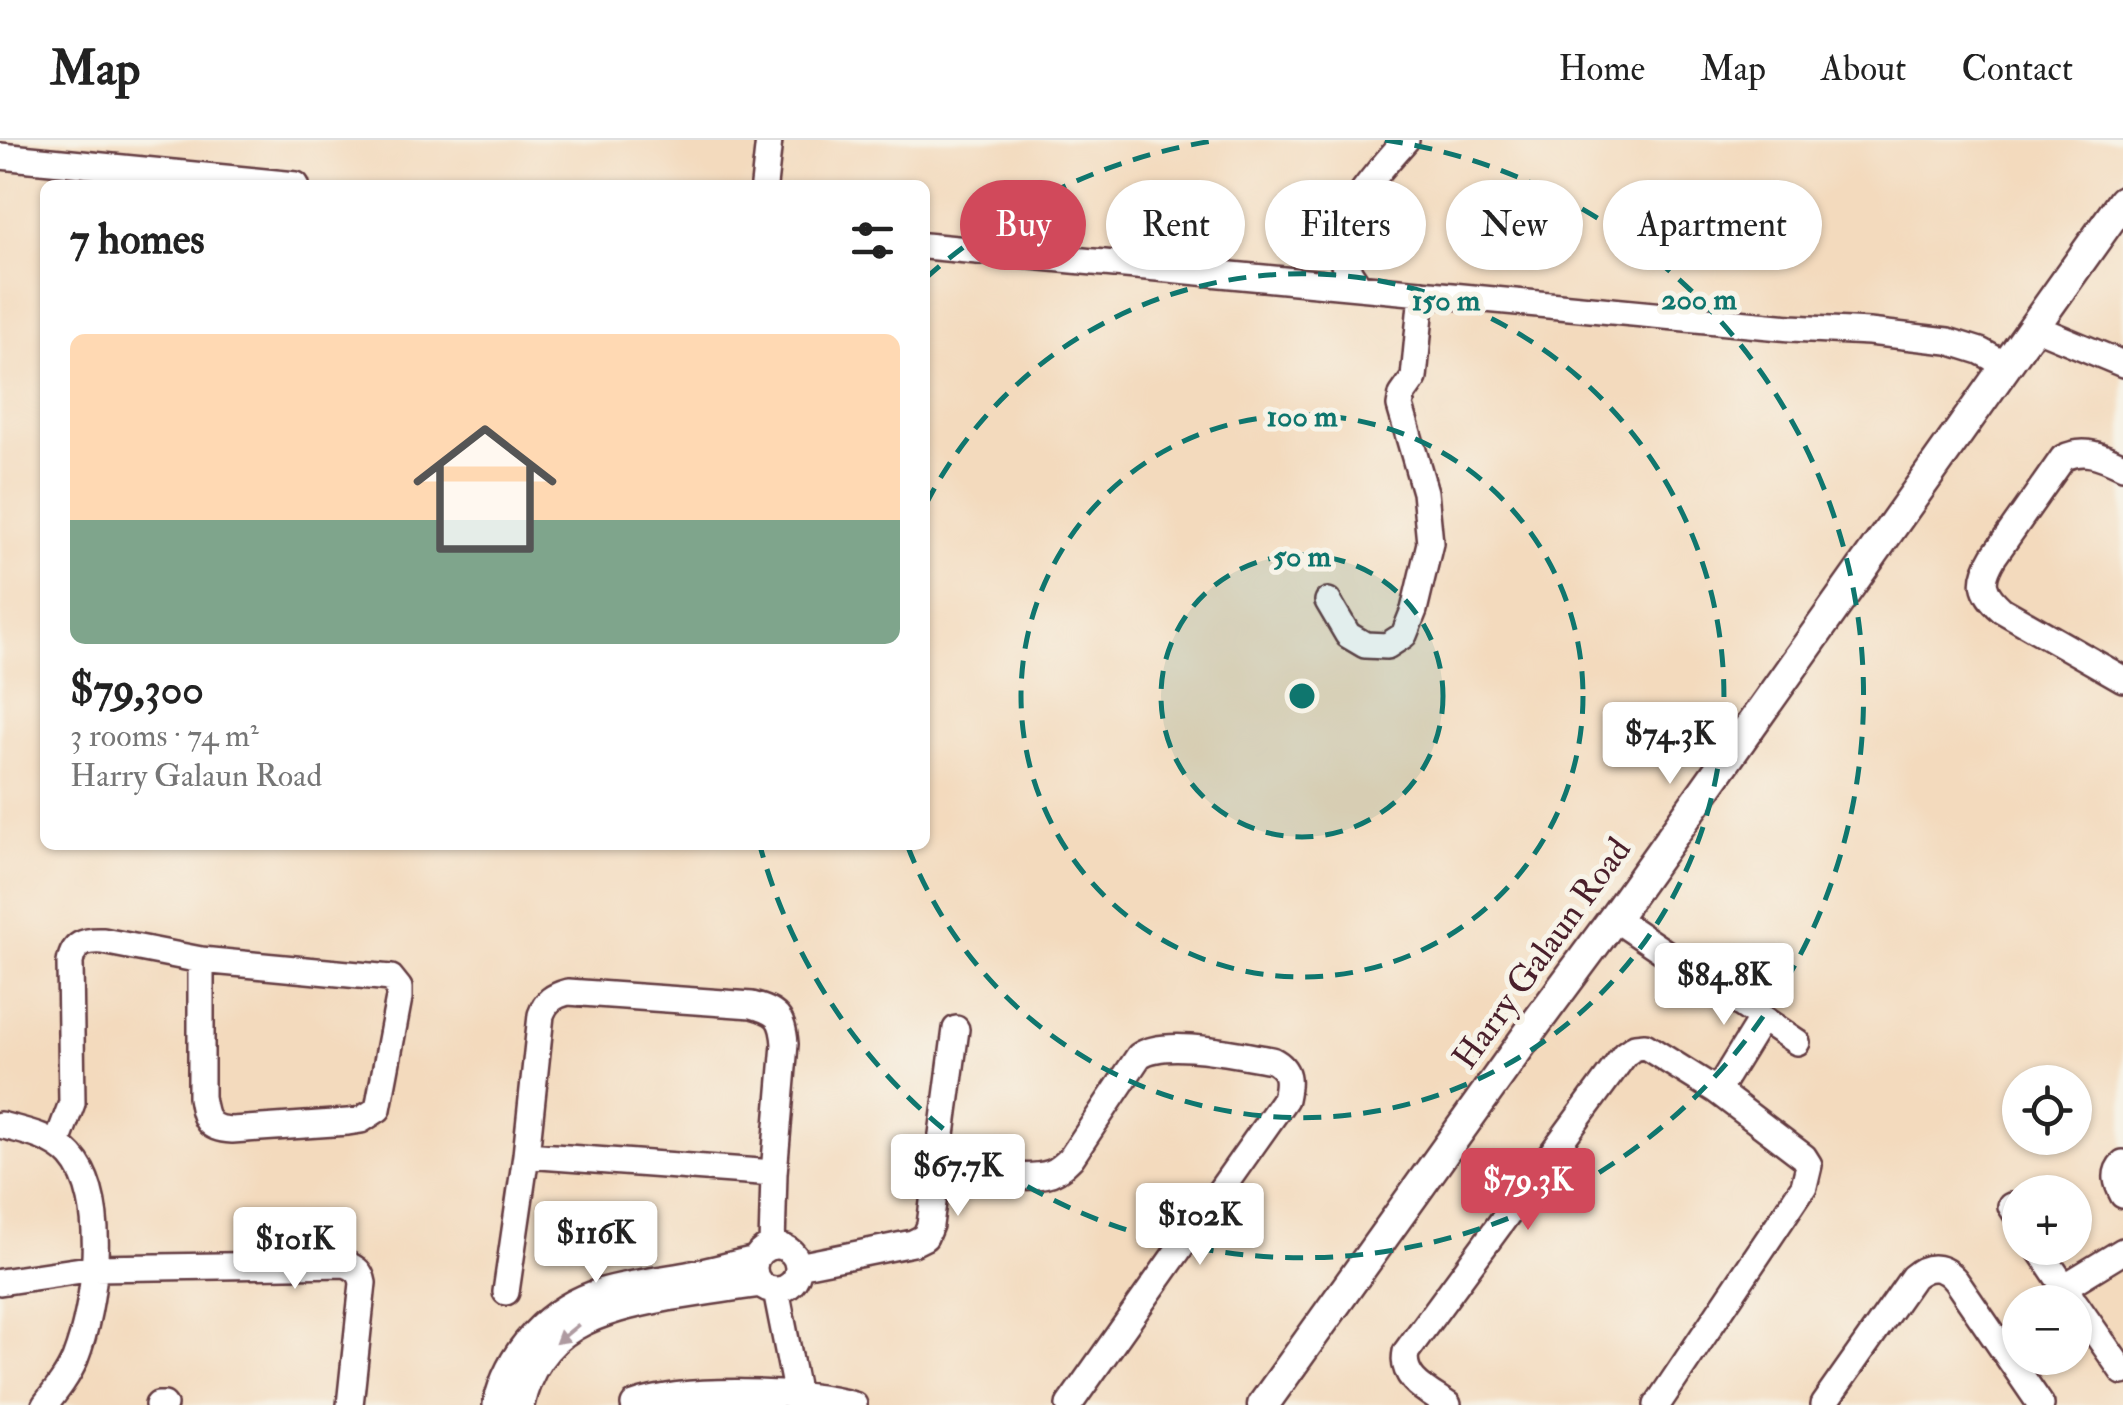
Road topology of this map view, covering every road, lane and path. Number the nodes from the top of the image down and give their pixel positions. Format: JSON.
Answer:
{"nodes":[{"id":1,"x":768,"y":140,"type":"edge"},
{"id":2,"x":1406,"y":140,"type":"edge"},
{"id":3,"x":0,"y":156,"type":"edge"},
{"id":4,"x":245,"y":180,"type":"edge"},
{"id":5,"x":764,"y":180,"type":"edge"},
{"id":6,"x":2123,"y":201,"type":"edge"},
{"id":7,"x":930,"y":252,"type":"edge"},
{"id":8,"x":1359,"y":287,"type":"junction"},
{"id":9,"x":1422,"y":293,"type":"junction"},
{"id":10,"x":2034,"y":327,"type":"junction"},
{"id":11,"x":2123,"y":364,"type":"edge"},
{"id":12,"x":2006,"y":365,"type":"junction"},
{"id":13,"x":2123,"y":466,"type":"edge"},
{"id":14,"x":1328,"y":601,"type":"dead end"},
{"id":15,"x":2123,"y":679,"type":"edge"},
{"id":16,"x":1614,"y":918,"type":"junction"},
{"id":17,"x":201,"y":960,"type":"junction"},
{"id":18,"x":1762,"y":1018,"type":"junction"},
{"id":19,"x":956,"y":1029,"type":"dead end"},
{"id":20,"x":1797,"y":1042,"type":"dead end"},
{"id":21,"x":1718,"y":1091,"type":"junction"},
{"id":22,"x":0,"y":1125,"type":"edge"},
{"id":23,"x":56,"y":1143,"type":"junction"},
{"id":24,"x":526,"y":1155,"type":"junction"},
{"id":25,"x":2123,"y":1163,"type":"edge"},
{"id":26,"x":936,"y":1168,"type":"junction"},
{"id":27,"x":774,"y":1173,"type":"junction"},
{"id":28,"x":2123,"y":1195,"type":"edge"},
{"id":29,"x":2123,"y":1251,"type":"edge"},
{"id":30,"x":0,"y":1255,"type":"edge"},
{"id":31,"x":95,"y":1268,"type":"junction"},
{"id":32,"x":766,"y":1270,"type":"junction"},
{"id":33,"x":4,"y":1281,"type":"edge"},
{"id":34,"x":2085,"y":1285,"type":"edge"},
{"id":35,"x":506,"y":1292,"type":"dead end"},
{"id":36,"x":2092,"y":1327,"type":"edge"},
{"id":37,"x":2123,"y":1372,"type":"edge"},
{"id":38,"x":797,"y":1396,"type":"junction"},
{"id":39,"x":1276,"y":1400,"type":"edge"},
{"id":40,"x":45,"y":1405,"type":"edge"},
{"id":41,"x":350,"y":1405,"type":"edge"},
{"id":42,"x":496,"y":1405,"type":"edge"},
{"id":43,"x":521,"y":1405,"type":"edge"},
{"id":44,"x":634,"y":1405,"type":"edge"},
{"id":45,"x":854,"y":1405,"type":"edge"},
{"id":46,"x":1070,"y":1405,"type":"edge"},
{"id":47,"x":1448,"y":1405,"type":"edge"},
{"id":48,"x":1657,"y":1405,"type":"edge"},
{"id":49,"x":1823,"y":1405,"type":"edge"},
{"id":50,"x":2041,"y":1405,"type":"edge"}],
"edges":[{"from":1,"to":5,"type":"street"},
{"from":2,"to":8,"type":"street"},
{"from":3,"to":4,"type":"street"},
{"from":6,"to":10,"type":"main road","name":"Harry Galaun Road"},
{"from":7,"to":8,"type":"street"},
{"from":8,"to":9,"type":"street"},
{"from":9,"to":12,"type":"street"},
{"from":9,"to":14,"type":"street"},
{"from":10,"to":11,"type":"street"},
{"from":10,"to":12,"type":"main road","name":"Harry Galaun Road"},
{"from":12,"to":16,"type":"main road","name":"Harry Galaun Road"},
{"from":13,"to":15,"type":"street"},
{"from":16,"to":18,"type":"street"},
{"from":16,"to":39,"type":"main road","name":"Harry Galaun Road"},
{"from":17,"to":17,"type":"street"},
{"from":17,"to":23,"type":"street"},
{"from":18,"to":20,"type":"street"},
{"from":18,"to":21,"type":"street"},
{"from":19,"to":26,"type":"street"},
{"from":21,"to":47,"type":"street"},
{"from":21,"to":48,"type":"street"},
{"from":22,"to":23,"type":"street"},
{"from":23,"to":31,"type":"street"},
{"from":24,"to":27,"type":"street"},
{"from":24,"to":27,"type":"street"},
{"from":24,"to":35,"type":"street"},
{"from":25,"to":28,"type":"street"},
{"from":26,"to":32,"type":"street"},
{"from":26,"to":46,"type":"street"},
{"from":27,"to":32,"type":"street"},
{"from":29,"to":34,"type":"street"},
{"from":30,"to":33,"type":"street"},
{"from":31,"to":33,"type":"street"},
{"from":31,"to":40,"type":"street"},
{"from":31,"to":41,"type":"street"},
{"from":32,"to":38,"type":"street"},
{"from":32,"to":42,"type":"street"},
{"from":32,"to":43,"type":"street","one_way":true},
{"from":36,"to":37,"type":"street"},
{"from":38,"to":44,"type":"street"},
{"from":38,"to":45,"type":"street"},
{"from":49,"to":50,"type":"street"}]}
